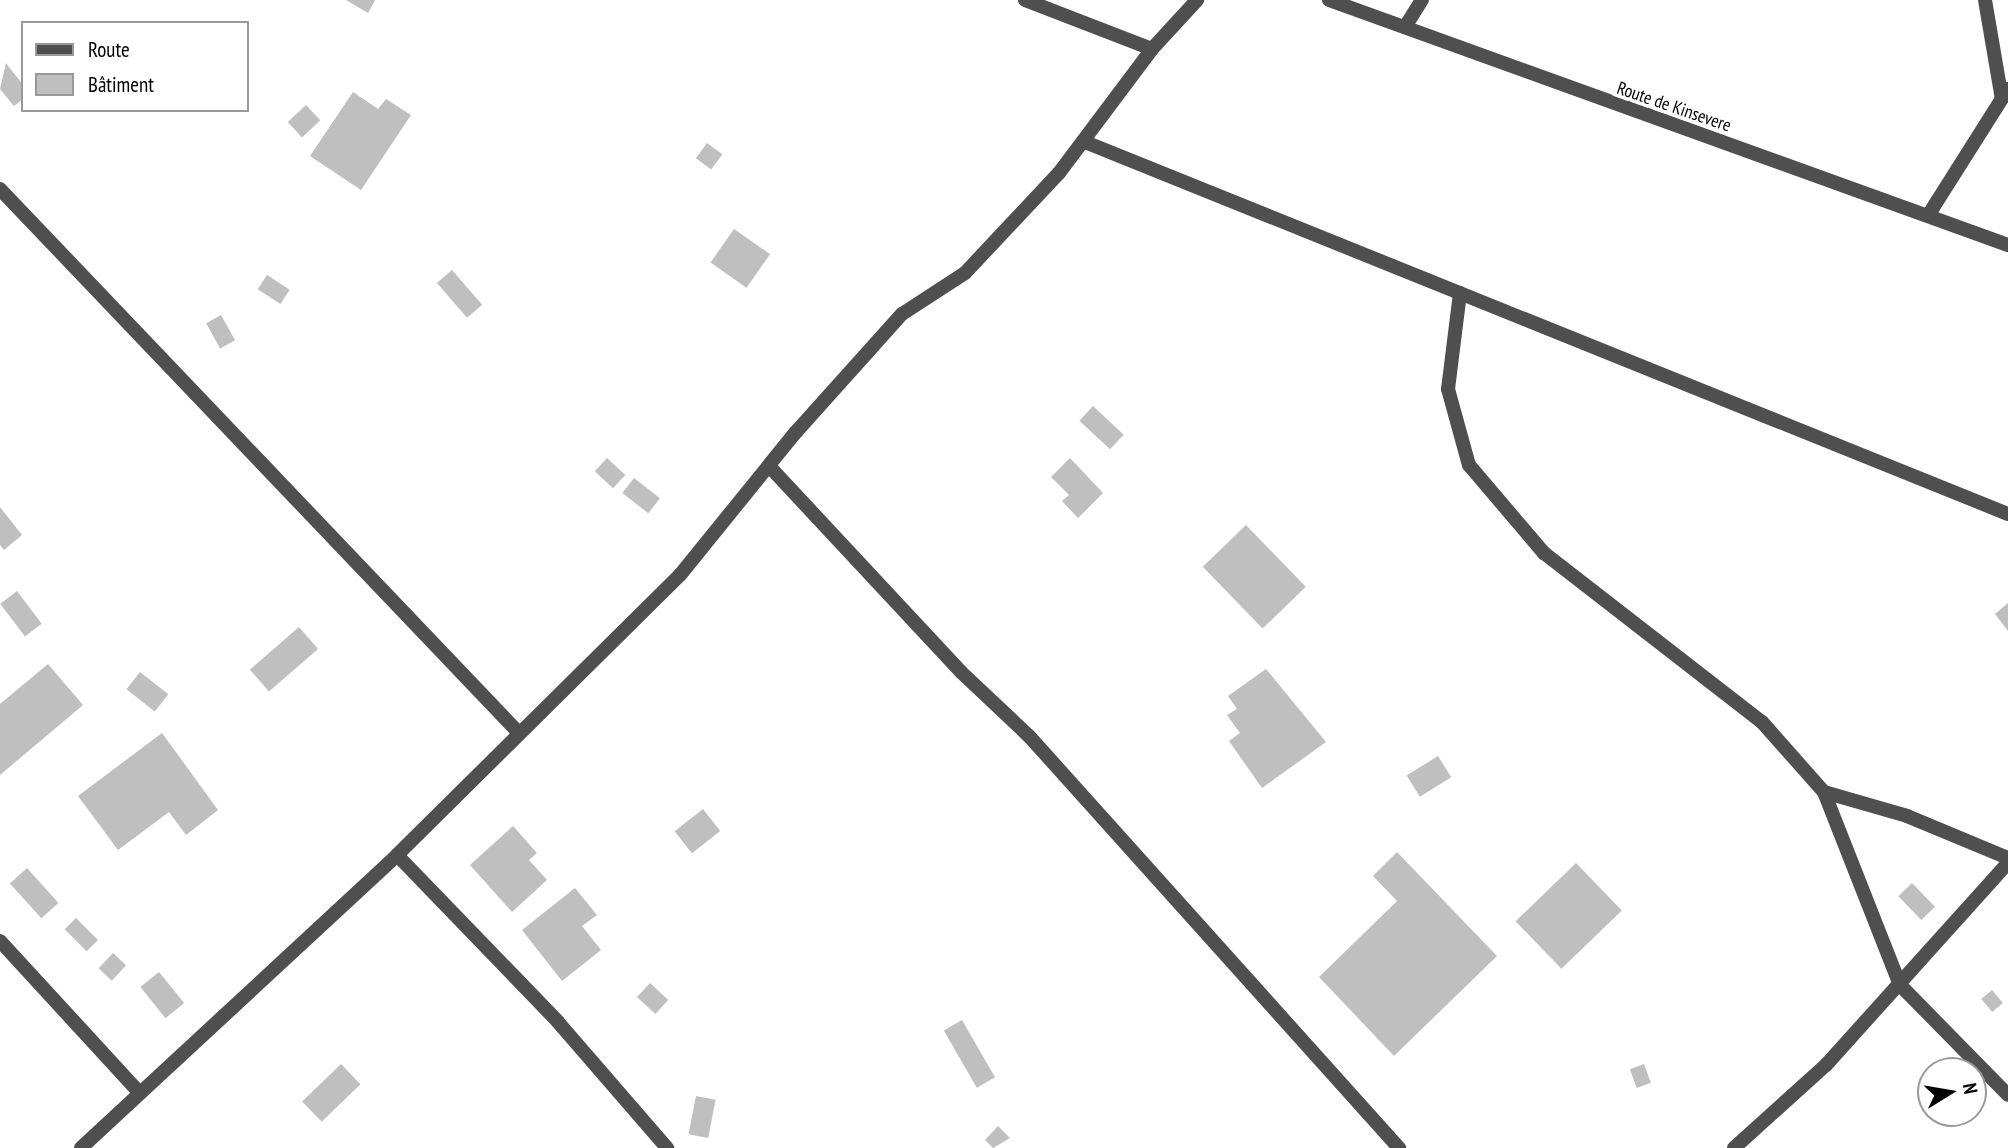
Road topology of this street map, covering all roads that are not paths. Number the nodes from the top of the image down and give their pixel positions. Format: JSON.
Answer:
{"nodes":[{"id":1,"x":1025,"y":0,"type":"edge"},
{"id":2,"x":1197,"y":0,"type":"edge"},
{"id":3,"x":1329,"y":0,"type":"edge"},
{"id":4,"x":1422,"y":0,"type":"edge"},
{"id":5,"x":1985,"y":0,"type":"edge"},
{"id":6,"x":1405,"y":27,"type":"junction"},
{"id":7,"x":1152,"y":49,"type":"junction"},
{"id":8,"x":2005,"y":94,"type":"edge"},
{"id":9,"x":1085,"y":142,"type":"junction"},
{"id":10,"x":0,"y":189,"type":"edge"},
{"id":11,"x":1929,"y":214,"type":"junction"},
{"id":12,"x":2008,"y":245,"type":"edge"},
{"id":13,"x":1460,"y":293,"type":"junction"},
{"id":14,"x":769,"y":466,"type":"junction"},
{"id":15,"x":2008,"y":514,"type":"edge"},
{"id":16,"x":519,"y":733,"type":"junction"},
{"id":17,"x":1824,"y":792,"type":"junction"},
{"id":18,"x":397,"y":855,"type":"junction"},
{"id":19,"x":2008,"y":860,"type":"edge"},
{"id":20,"x":0,"y":941,"type":"edge"},
{"id":21,"x":1900,"y":985,"type":"junction"},
{"id":22,"x":138,"y":1091,"type":"junction"},
{"id":23,"x":2008,"y":1095,"type":"edge"},
{"id":24,"x":81,"y":1148,"type":"edge"},
{"id":25,"x":667,"y":1148,"type":"edge"},
{"id":26,"x":1399,"y":1148,"type":"edge"},
{"id":27,"x":1734,"y":1148,"type":"edge"}],
"edges":[{"from":1,"to":7,"type":"street"},
{"from":2,"to":7,"type":"street"},
{"from":3,"to":6,"type":"street","name":"Route de Kinsevere"},
{"from":4,"to":6,"type":"street"},
{"from":5,"to":8,"type":"street"},
{"from":6,"to":11,"type":"street","name":"Route de Kinsevere"},
{"from":7,"to":9,"type":"street"},
{"from":8,"to":11,"type":"street"},
{"from":9,"to":13,"type":"street"},
{"from":9,"to":14,"type":"street"},
{"from":10,"to":16,"type":"street"},
{"from":11,"to":12,"type":"street","name":"Route de Kinsevere"},
{"from":13,"to":15,"type":"street"},
{"from":13,"to":17,"type":"street"},
{"from":14,"to":16,"type":"street"},
{"from":14,"to":26,"type":"street"},
{"from":16,"to":18,"type":"street"},
{"from":17,"to":19,"type":"street"},
{"from":17,"to":21,"type":"street"},
{"from":18,"to":22,"type":"street"},
{"from":18,"to":25,"type":"street"},
{"from":19,"to":21,"type":"street"},
{"from":20,"to":22,"type":"street"},
{"from":21,"to":23,"type":"street"},
{"from":21,"to":27,"type":"street"},
{"from":22,"to":24,"type":"street"}]}
